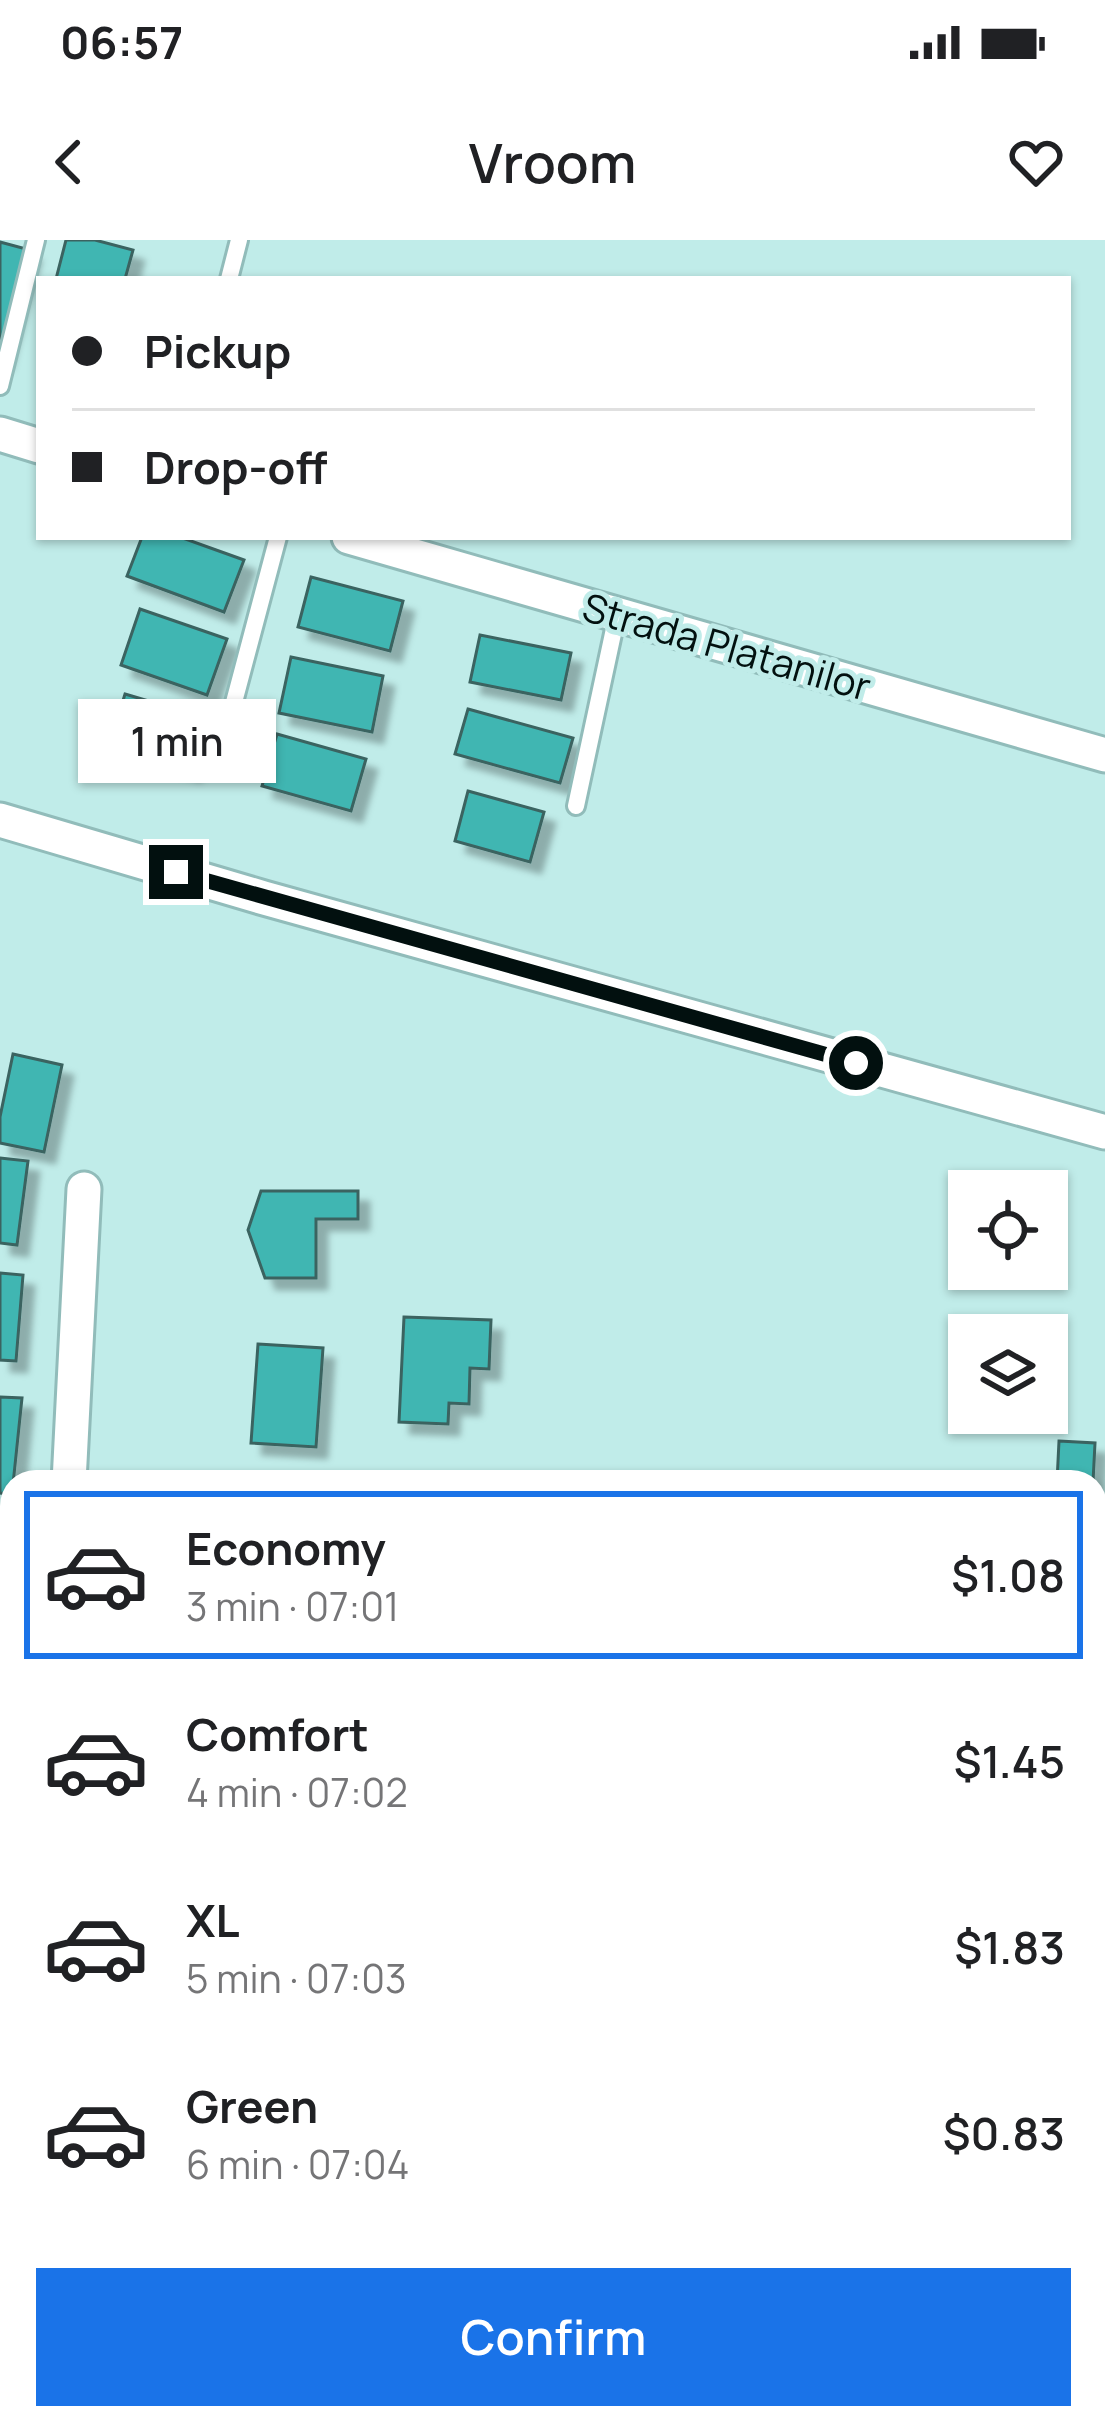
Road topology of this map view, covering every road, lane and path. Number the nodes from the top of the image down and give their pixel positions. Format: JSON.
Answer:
{"nodes":[{"id":1,"x":36,"y":240,"type":"edge"},
{"id":2,"x":239,"y":240,"type":"edge"},
{"id":3,"x":231,"y":276,"type":"edge"},
{"id":4,"x":0,"y":386,"type":"edge"},
{"id":5,"x":0,"y":434,"type":"edge"},
{"id":6,"x":36,"y":445,"type":"edge"},
{"id":7,"x":277,"y":540,"type":"edge"},
{"id":8,"x":359,"y":540,"type":"edge"},
{"id":9,"x":617,"y":614,"type":"junction"},
{"id":10,"x":225,"y":736,"type":"dead end"},
{"id":11,"x":1105,"y":755,"type":"edge"},
{"id":12,"x":576,"y":806,"type":"dead end"},
{"id":13,"x":0,"y":820,"type":"edge"},
{"id":14,"x":1105,"y":1132,"type":"edge"},
{"id":15,"x":85,"y":1189,"type":"dead end"},
{"id":16,"x":70,"y":1470,"type":"edge"}],
"edges":[{"from":1,"to":4,"type":"lane"},
{"from":2,"to":3,"type":"lane"},
{"from":5,"to":6,"type":"street"},
{"from":7,"to":10,"type":"lane"},
{"from":8,"to":9,"type":"street","name":"Strada Platanilor"},
{"from":9,"to":11,"type":"street","name":"Strada Platanilor"},
{"from":9,"to":12,"type":"lane"},
{"from":13,"to":14,"type":"street"},
{"from":15,"to":16,"type":"street"}]}
